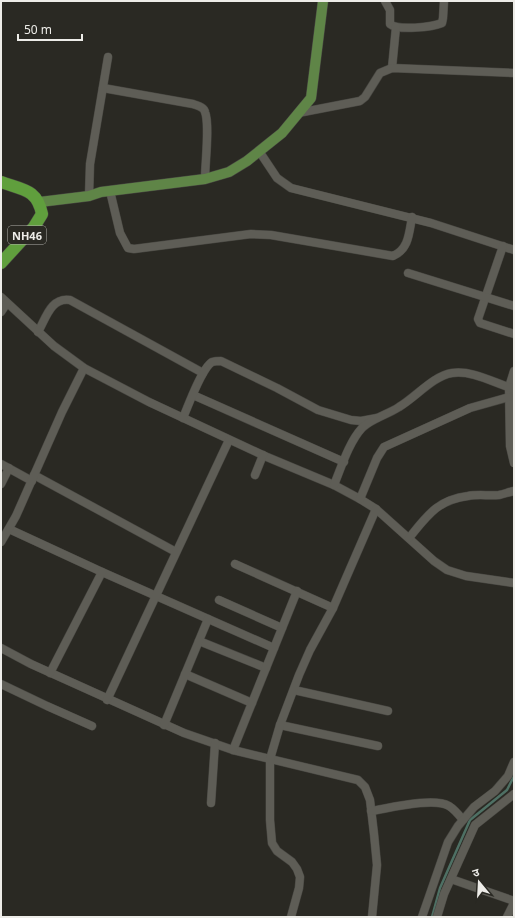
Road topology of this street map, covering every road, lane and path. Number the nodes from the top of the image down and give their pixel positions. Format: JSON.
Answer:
{"nodes":[{"id":1,"x":323,"y":1,"type":"edge"},
{"id":2,"x":385,"y":1,"type":"edge"},
{"id":3,"x":444,"y":1,"type":"edge"},
{"id":4,"x":396,"y":27,"type":"junction"},
{"id":5,"x":108,"y":57,"type":"dead end"},
{"id":6,"x":392,"y":68,"type":"junction"},
{"id":7,"x":514,"y":73,"type":"edge"},
{"id":8,"x":103,"y":88,"type":"junction"},
{"id":9,"x":298,"y":113,"type":"junction"},
{"id":10,"x":259,"y":151,"type":"junction"},
{"id":11,"x":205,"y":179,"type":"junction"},
{"id":12,"x":1,"y":182,"type":"edge"},
{"id":13,"x":110,"y":191,"type":"junction"},
{"id":14,"x":89,"y":196,"type":"junction"},
{"id":15,"x":40,"y":202,"type":"junction"},
{"id":16,"x":412,"y":218,"type":"junction"},
{"id":17,"x":503,"y":246,"type":"junction"},
{"id":18,"x":514,"y":250,"type":"edge"},
{"id":19,"x":1,"y":263,"type":"edge"},
{"id":20,"x":408,"y":273,"type":"dead end"},
{"id":21,"x":486,"y":297,"type":"junction"},
{"id":22,"x":4,"y":300,"type":"edge"},
{"id":23,"x":514,"y":306,"type":"edge"},
{"id":24,"x":1,"y":312,"type":"edge"},
{"id":25,"x":38,"y":332,"type":"junction"},
{"id":26,"x":514,"y":334,"type":"edge"},
{"id":27,"x":84,"y":368,"type":"junction"},
{"id":28,"x":514,"y":371,"type":"edge"},
{"id":29,"x":203,"y":373,"type":"junction"},
{"id":30,"x":512,"y":388,"type":"edge"},
{"id":31,"x":193,"y":395,"type":"junction"},
{"id":32,"x":509,"y":397,"type":"junction"},
{"id":33,"x":183,"y":418,"type":"junction"},
{"id":34,"x":377,"y":418,"type":"junction"},
{"id":35,"x":229,"y":440,"type":"junction"},
{"id":36,"x":264,"y":456,"type":"junction"},
{"id":37,"x":344,"y":462,"type":"junction"},
{"id":38,"x":514,"y":463,"type":"edge"},
{"id":39,"x":5,"y":466,"type":"edge"},
{"id":40,"x":255,"y":475,"type":"dead end"},
{"id":41,"x":33,"y":478,"type":"junction"},
{"id":42,"x":1,"y":484,"type":"edge"},
{"id":43,"x":334,"y":486,"type":"junction"},
{"id":44,"x":514,"y":491,"type":"edge"},
{"id":45,"x":360,"y":498,"type":"junction"},
{"id":46,"x":376,"y":509,"type":"junction"},
{"id":47,"x":8,"y":529,"type":"junction"},
{"id":48,"x":409,"y":538,"type":"junction"},
{"id":49,"x":1,"y":542,"type":"edge"},
{"id":50,"x":176,"y":552,"type":"junction"},
{"id":51,"x":234,"y":564,"type":"dead end"},
{"id":52,"x":102,"y":572,"type":"junction"},
{"id":53,"x":514,"y":583,"type":"edge"},
{"id":54,"x":297,"y":591,"type":"junction"},
{"id":55,"x":155,"y":596,"type":"junction"},
{"id":56,"x":219,"y":600,"type":"dead end"},
{"id":57,"x":333,"y":608,"type":"junction"},
{"id":58,"x":208,"y":619,"type":"junction"},
{"id":59,"x":282,"y":628,"type":"junction"},
{"id":60,"x":199,"y":641,"type":"junction"},
{"id":61,"x":1,"y":648,"type":"edge"},
{"id":62,"x":274,"y":648,"type":"junction"},
{"id":63,"x":266,"y":668,"type":"junction"},
{"id":64,"x":50,"y":673,"type":"junction"},
{"id":65,"x":185,"y":674,"type":"junction"},
{"id":66,"x":1,"y":684,"type":"edge"},
{"id":67,"x":294,"y":690,"type":"junction"},
{"id":68,"x":107,"y":700,"type":"junction"},
{"id":69,"x":252,"y":703,"type":"junction"},
{"id":70,"x":388,"y":711,"type":"dead end"},
{"id":71,"x":164,"y":725,"type":"junction"},
{"id":72,"x":280,"y":725,"type":"junction"},
{"id":73,"x":92,"y":726,"type":"dead end"},
{"id":74,"x":215,"y":744,"type":"junction"},
{"id":75,"x":378,"y":746,"type":"dead end"},
{"id":76,"x":234,"y":750,"type":"junction"},
{"id":77,"x":270,"y":759,"type":"junction"},
{"id":78,"x":514,"y":762,"type":"edge"},
{"id":79,"x":514,"y":794,"type":"edge"},
{"id":80,"x":211,"y":803,"type":"dead end"},
{"id":81,"x":371,"y":811,"type":"junction"},
{"id":82,"x":463,"y":820,"type":"junction"},
{"id":83,"x":451,"y":879,"type":"junction"},
{"id":84,"x":514,"y":902,"type":"edge"},
{"id":85,"x":290,"y":917,"type":"edge"},
{"id":86,"x":372,"y":917,"type":"edge"},
{"id":87,"x":422,"y":917,"type":"edge"},
{"id":88,"x":437,"y":917,"type":"edge"},
{"id":89,"x":507,"y":917,"type":"edge"}],
"edges":[{"from":1,"to":9,"type":"main road"},
{"from":2,"to":4,"type":"street"},
{"from":3,"to":4,"type":"street"},
{"from":4,"to":6,"type":"street"},
{"from":5,"to":8,"type":"street"},
{"from":6,"to":7,"type":"street"},
{"from":6,"to":9,"type":"street"},
{"from":8,"to":11,"type":"street"},
{"from":8,"to":14,"type":"street"},
{"from":9,"to":10,"type":"main road"},
{"from":10,"to":11,"type":"main road"},
{"from":10,"to":16,"type":"street"},
{"from":11,"to":13,"type":"main road"},
{"from":12,"to":15,"type":"highway"},
{"from":13,"to":14,"type":"main road"},
{"from":13,"to":16,"type":"street"},
{"from":14,"to":15,"type":"main road"},
{"from":15,"to":19,"type":"highway","number":"NH46"},
{"from":16,"to":17,"type":"street"},
{"from":17,"to":18,"type":"street"},
{"from":17,"to":21,"type":"street"},
{"from":20,"to":21,"type":"street"},
{"from":21,"to":23,"type":"street"},
{"from":21,"to":26,"type":"street"},
{"from":22,"to":24,"type":"street"},
{"from":22,"to":25,"type":"street"},
{"from":25,"to":27,"type":"street"},
{"from":25,"to":29,"type":"street"},
{"from":27,"to":33,"type":"street"},
{"from":27,"to":41,"type":"street"},
{"from":28,"to":30,"type":"street"},
{"from":29,"to":31,"type":"street"},
{"from":29,"to":34,"type":"street"},
{"from":30,"to":32,"type":"street"},
{"from":30,"to":34,"type":"street"},
{"from":31,"to":33,"type":"street"},
{"from":31,"to":37,"type":"street"},
{"from":32,"to":38,"type":"street"},
{"from":32,"to":45,"type":"street"},
{"from":33,"to":35,"type":"street"},
{"from":34,"to":37,"type":"street"},
{"from":35,"to":36,"type":"street"},
{"from":35,"to":50,"type":"street"},
{"from":36,"to":40,"type":"street"},
{"from":36,"to":43,"type":"street"},
{"from":37,"to":43,"type":"street"},
{"from":39,"to":41,"type":"street"},
{"from":39,"to":42,"type":"street"},
{"from":41,"to":47,"type":"street"},
{"from":41,"to":50,"type":"street"},
{"from":43,"to":45,"type":"street"},
{"from":44,"to":48,"type":"street"},
{"from":45,"to":46,"type":"street"},
{"from":46,"to":48,"type":"street"},
{"from":46,"to":57,"type":"street"},
{"from":47,"to":49,"type":"street"},
{"from":47,"to":52,"type":"street"},
{"from":48,"to":53,"type":"street"},
{"from":50,"to":55,"type":"street"},
{"from":51,"to":54,"type":"street"},
{"from":52,"to":55,"type":"street"},
{"from":52,"to":64,"type":"street"},
{"from":54,"to":57,"type":"street"},
{"from":54,"to":59,"type":"street"},
{"from":55,"to":58,"type":"street"},
{"from":55,"to":68,"type":"street"},
{"from":56,"to":59,"type":"street"},
{"from":57,"to":67,"type":"street"},
{"from":58,"to":60,"type":"street"},
{"from":58,"to":62,"type":"street"},
{"from":59,"to":62,"type":"street"},
{"from":60,"to":63,"type":"street"},
{"from":60,"to":65,"type":"street"},
{"from":61,"to":64,"type":"street"},
{"from":62,"to":63,"type":"street"},
{"from":63,"to":69,"type":"street"},
{"from":64,"to":68,"type":"street"},
{"from":65,"to":69,"type":"street"},
{"from":65,"to":71,"type":"street"},
{"from":66,"to":73,"type":"street"},
{"from":67,"to":70,"type":"street"},
{"from":67,"to":72,"type":"street"},
{"from":68,"to":71,"type":"street"},
{"from":69,"to":76,"type":"street"},
{"from":71,"to":74,"type":"street"},
{"from":72,"to":75,"type":"street"},
{"from":72,"to":77,"type":"street"},
{"from":74,"to":76,"type":"street"},
{"from":74,"to":80,"type":"street"},
{"from":76,"to":77,"type":"street"},
{"from":77,"to":81,"type":"street"},
{"from":77,"to":85,"type":"street"},
{"from":78,"to":82,"type":"street"},
{"from":79,"to":83,"type":"street"},
{"from":81,"to":82,"type":"street"},
{"from":81,"to":86,"type":"street"},
{"from":82,"to":87,"type":"street"},
{"from":83,"to":84,"type":"street"},
{"from":83,"to":88,"type":"street"},
{"from":84,"to":89,"type":"street"}]}
